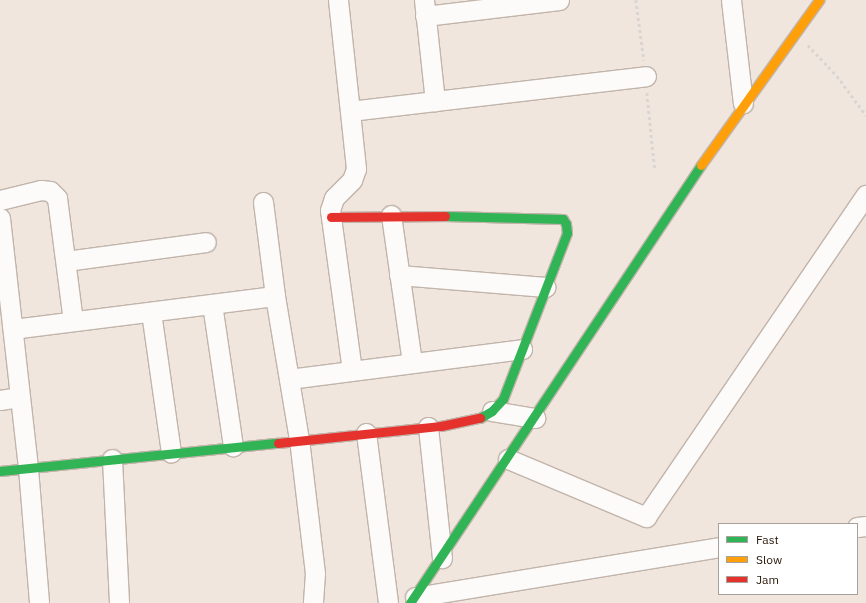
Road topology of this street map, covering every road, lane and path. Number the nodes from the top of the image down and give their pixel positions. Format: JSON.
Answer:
{"nodes":[{"id":1,"x":338,"y":0,"type":"edge"},
{"id":2,"x":559,"y":0,"type":"edge"},
{"id":3,"x":731,"y":0,"type":"edge"},
{"id":4,"x":819,"y":0,"type":"edge"},
{"id":5,"x":425,"y":8,"type":"edge"},
{"id":6,"x":796,"y":31,"type":"junction"},
{"id":7,"x":646,"y":76,"type":"dead end"},
{"id":8,"x":435,"y":101,"type":"junction"},
{"id":9,"x":743,"y":103,"type":"junction"},
{"id":10,"x":350,"y":111,"type":"junction"},
{"id":11,"x":866,"y":115,"type":"edge"},
{"id":12,"x":866,"y":195,"type":"edge"},
{"id":13,"x":0,"y":200,"type":"edge"},
{"id":14,"x":263,"y":202,"type":"dead end"},
{"id":15,"x":391,"y":215,"type":"junction"},
{"id":16,"x":331,"y":217,"type":"junction"},
{"id":17,"x":0,"y":218,"type":"edge"},
{"id":18,"x":206,"y":242,"type":"dead end"},
{"id":19,"x":66,"y":261,"type":"junction"},
{"id":20,"x":399,"y":275,"type":"junction"},
{"id":21,"x":546,"y":287,"type":"junction"},
{"id":22,"x":275,"y":296,"type":"junction"},
{"id":23,"x":212,"y":304,"type":"junction"},
{"id":24,"x":150,"y":312,"type":"junction"},
{"id":25,"x":73,"y":321,"type":"junction"},
{"id":26,"x":12,"y":329,"type":"junction"},
{"id":27,"x":522,"y":349,"type":"junction"},
{"id":28,"x":412,"y":363,"type":"junction"},
{"id":29,"x":352,"y":370,"type":"junction"},
{"id":30,"x":288,"y":379,"type":"junction"},
{"id":31,"x":20,"y":397,"type":"junction"},
{"id":32,"x":0,"y":400,"type":"edge"},
{"id":33,"x":492,"y":411,"type":"junction"},
{"id":34,"x":535,"y":418,"type":"junction"},
{"id":35,"x":428,"y":427,"type":"junction"},
{"id":36,"x":366,"y":433,"type":"junction"},
{"id":37,"x":299,"y":439,"type":"junction"},
{"id":38,"x":233,"y":446,"type":"junction"},
{"id":39,"x":171,"y":453,"type":"junction"},
{"id":40,"x":112,"y":459,"type":"junction"},
{"id":41,"x":508,"y":459,"type":"junction"},
{"id":42,"x":28,"y":468,"type":"junction"},
{"id":43,"x":0,"y":470,"type":"edge"},
{"id":44,"x":718,"y":547,"type":"edge"},
{"id":45,"x":442,"y":558,"type":"junction"},
{"id":46,"x":412,"y":600,"type":"edge"},
{"id":47,"x":39,"y":603,"type":"edge"},
{"id":48,"x":119,"y":603,"type":"edge"},
{"id":49,"x":313,"y":603,"type":"edge"},
{"id":50,"x":388,"y":603,"type":"edge"}],
"edges":[{"from":1,"to":10,"type":"street"},
{"from":2,"to":5,"type":"street"},
{"from":3,"to":9,"type":"street"},
{"from":4,"to":6,"type":"street"},
{"from":5,"to":8,"type":"street"},
{"from":6,"to":9,"type":"street"},
{"from":6,"to":11,"type":"path"},
{"from":7,"to":8,"type":"street"},
{"from":8,"to":10,"type":"street"},
{"from":9,"to":34,"type":"street"},
{"from":10,"to":16,"type":"street"},
{"from":12,"to":41,"type":"street"},
{"from":13,"to":19,"type":"street"},
{"from":14,"to":22,"type":"street"},
{"from":15,"to":16,"type":"street"},
{"from":15,"to":20,"type":"street"},
{"from":15,"to":21,"type":"street"},
{"from":16,"to":29,"type":"street"},
{"from":17,"to":26,"type":"street"},
{"from":18,"to":19,"type":"street"},
{"from":19,"to":25,"type":"street"},
{"from":20,"to":21,"type":"street"},
{"from":20,"to":28,"type":"street"},
{"from":21,"to":27,"type":"street"},
{"from":22,"to":23,"type":"street"},
{"from":22,"to":30,"type":"street"},
{"from":23,"to":24,"type":"street"},
{"from":23,"to":38,"type":"street"},
{"from":24,"to":25,"type":"street"},
{"from":24,"to":39,"type":"street"},
{"from":25,"to":26,"type":"street"},
{"from":26,"to":31,"type":"street"},
{"from":27,"to":28,"type":"street"},
{"from":27,"to":33,"type":"street"},
{"from":28,"to":29,"type":"street"},
{"from":29,"to":30,"type":"street"},
{"from":30,"to":37,"type":"street"},
{"from":31,"to":32,"type":"street"},
{"from":31,"to":42,"type":"street"},
{"from":33,"to":34,"type":"street"},
{"from":33,"to":35,"type":"street"},
{"from":34,"to":41,"type":"street"},
{"from":35,"to":36,"type":"street"},
{"from":35,"to":45,"type":"street"},
{"from":36,"to":37,"type":"street"},
{"from":36,"to":50,"type":"street"},
{"from":37,"to":38,"type":"street"},
{"from":37,"to":49,"type":"street"},
{"from":38,"to":39,"type":"street"},
{"from":39,"to":40,"type":"street"},
{"from":40,"to":42,"type":"street"},
{"from":40,"to":48,"type":"street"},
{"from":41,"to":45,"type":"street"},
{"from":42,"to":43,"type":"street"},
{"from":42,"to":47,"type":"street"},
{"from":44,"to":46,"type":"street"},
{"from":45,"to":46,"type":"street"}]}
